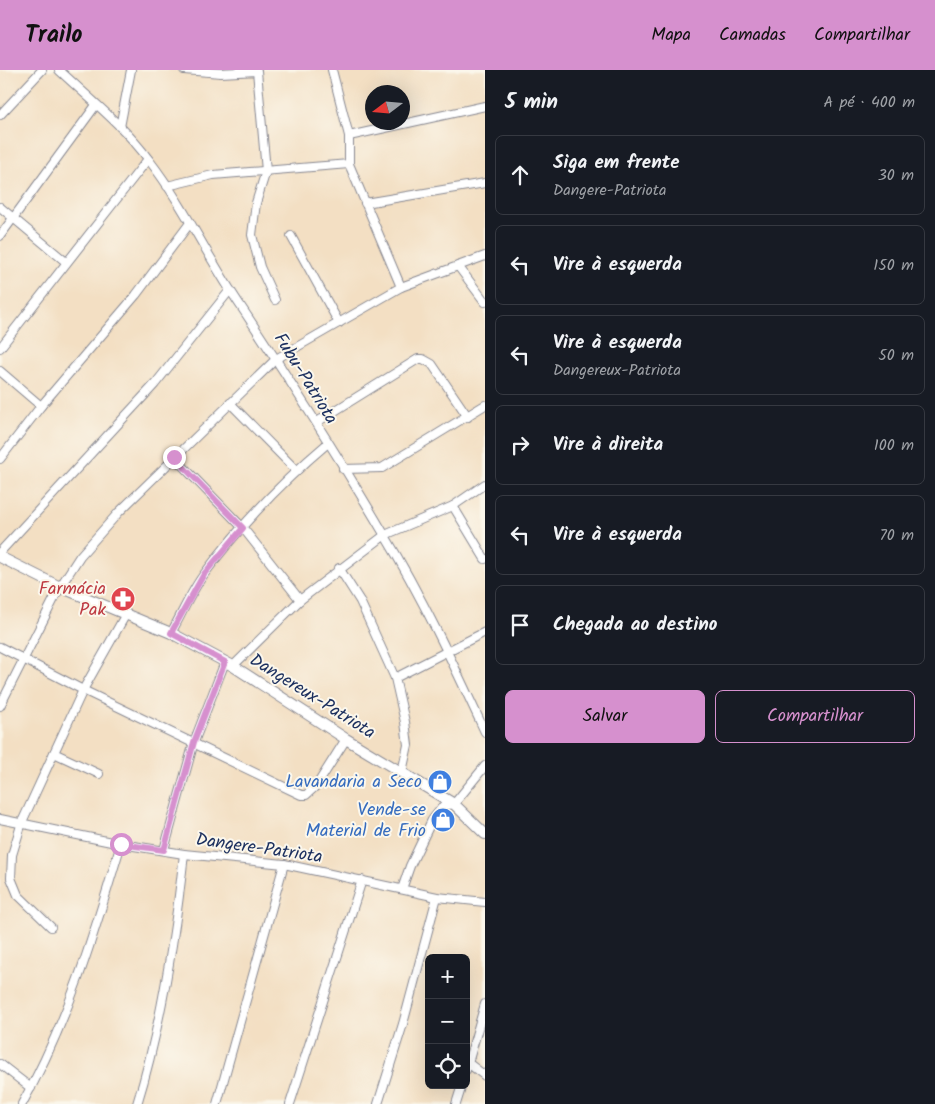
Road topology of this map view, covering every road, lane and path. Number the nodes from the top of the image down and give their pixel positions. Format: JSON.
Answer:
{"nodes":[{"id":1,"x":42,"y":70,"type":"edge"},
{"id":2,"x":60,"y":70,"type":"edge"},
{"id":3,"x":131,"y":70,"type":"edge"},
{"id":4,"x":184,"y":70,"type":"edge"},
{"id":5,"x":257,"y":70,"type":"edge"},
{"id":6,"x":332,"y":70,"type":"edge"},
{"id":7,"x":96,"y":106,"type":"junction"},
{"id":8,"x":485,"y":106,"type":"edge"},
{"id":9,"x":0,"y":114,"type":"edge"},
{"id":10,"x":120,"y":127,"type":"junction"},
{"id":11,"x":349,"y":136,"type":"junction"},
{"id":12,"x":148,"y":159,"type":"junction"},
{"id":13,"x":349,"y":164,"type":"junction"},
{"id":14,"x":266,"y":171,"type":"junction"},
{"id":15,"x":485,"y":183,"type":"edge"},
{"id":16,"x":167,"y":186,"type":"junction"},
{"id":17,"x":365,"y":203,"type":"junction"},
{"id":18,"x":0,"y":208,"type":"edge"},
{"id":19,"x":14,"y":220,"type":"junction"},
{"id":20,"x":190,"y":223,"type":"junction"},
{"id":21,"x":0,"y":236,"type":"edge"},
{"id":22,"x":291,"y":236,"type":"dead end"},
{"id":23,"x":485,"y":256,"type":"edge"},
{"id":24,"x":66,"y":262,"type":"junction"},
{"id":25,"x":458,"y":266,"type":"junction"},
{"id":26,"x":401,"y":287,"type":"junction"},
{"id":27,"x":230,"y":290,"type":"junction"},
{"id":28,"x":275,"y":300,"type":"dead end"},
{"id":29,"x":485,"y":302,"type":"edge"},
{"id":30,"x":338,"y":323,"type":"junction"},
{"id":31,"x":0,"y":348,"type":"edge"},
{"id":32,"x":276,"y":359,"type":"junction"},
{"id":33,"x":0,"y":371,"type":"edge"},
{"id":34,"x":230,"y":403,"type":"junction"},
{"id":35,"x":485,"y":405,"type":"edge"},
{"id":36,"x":41,"y":406,"type":"junction"},
{"id":37,"x":468,"y":417,"type":"junction"},
{"id":38,"x":316,"y":422,"type":"junction"},
{"id":39,"x":328,"y":443,"type":"junction"},
{"id":40,"x":174,"y":457,"type":"junction"},
{"id":41,"x":0,"y":459,"type":"edge"},
{"id":42,"x":344,"y":469,"type":"junction"},
{"id":43,"x":296,"y":470,"type":"junction"},
{"id":44,"x":485,"y":484,"type":"edge"},
{"id":45,"x":454,"y":506,"type":"junction"},
{"id":46,"x":243,"y":528,"type":"junction"},
{"id":47,"x":385,"y":535,"type":"junction"},
{"id":48,"x":0,"y":552,"type":"edge"},
{"id":49,"x":0,"y":558,"type":"edge"},
{"id":50,"x":485,"y":559,"type":"edge"},
{"id":51,"x":339,"y":568,"type":"junction"},
{"id":52,"x":60,"y":587,"type":"junction"},
{"id":53,"x":300,"y":600,"type":"junction"},
{"id":54,"x":126,"y":614,"type":"junction"},
{"id":55,"x":485,"y":632,"type":"edge"},
{"id":56,"x":171,"y":633,"type":"junction"},
{"id":57,"x":0,"y":647,"type":"edge"},
{"id":58,"x":448,"y":652,"type":"junction"},
{"id":59,"x":23,"y":658,"type":"junction"},
{"id":60,"x":229,"y":664,"type":"junction"},
{"id":61,"x":395,"y":678,"type":"junction"},
{"id":62,"x":83,"y":690,"type":"junction"},
{"id":63,"x":0,"y":706,"type":"edge"},
{"id":64,"x":485,"y":732,"type":"edge"},
{"id":65,"x":346,"y":739,"type":"junction"},
{"id":66,"x":194,"y":742,"type":"junction"},
{"id":67,"x":54,"y":753,"type":"junction"},
{"id":68,"x":485,"y":766,"type":"edge"},
{"id":69,"x":402,"y":772,"type":"junction"},
{"id":70,"x":99,"y":774,"type":"dead end"},
{"id":71,"x":454,"y":804,"type":"junction"},
{"id":72,"x":0,"y":818,"type":"edge"},
{"id":73,"x":22,"y":822,"type":"junction"},
{"id":74,"x":485,"y":834,"type":"edge"},
{"id":75,"x":121,"y":844,"type":"junction"},
{"id":76,"x":164,"y":850,"type":"junction"},
{"id":77,"x":184,"y":854,"type":"junction"},
{"id":78,"x":284,"y":864,"type":"junction"},
{"id":79,"x":362,"y":880,"type":"junction"},
{"id":80,"x":402,"y":890,"type":"junction"},
{"id":81,"x":436,"y":897,"type":"junction"},
{"id":82,"x":485,"y":902,"type":"edge"},
{"id":83,"x":50,"y":927,"type":"dead end"},
{"id":84,"x":485,"y":1004,"type":"edge"},
{"id":85,"x":470,"y":1056,"type":"edge"},
{"id":86,"x":0,"y":1064,"type":"edge"},
{"id":87,"x":470,"y":1068,"type":"edge"},
{"id":88,"x":485,"y":1076,"type":"edge"},
{"id":89,"x":31,"y":1088,"type":"junction"},
{"id":90,"x":461,"y":1089,"type":"edge"},
{"id":91,"x":22,"y":1104,"type":"edge"},
{"id":92,"x":137,"y":1104,"type":"edge"},
{"id":93,"x":217,"y":1104,"type":"edge"},
{"id":94,"x":290,"y":1104,"type":"edge"},
{"id":95,"x":378,"y":1104,"type":"edge"},
{"id":96,"x":456,"y":1104,"type":"edge"}],
"edges":[{"from":1,"to":9,"type":"street"},
{"from":2,"to":7,"type":"street","name":"Fubu-Patriota"},
{"from":3,"to":10,"type":"street"},
{"from":4,"to":5,"type":"street"},
{"from":5,"to":14,"type":"street"},
{"from":6,"to":11,"type":"street"},
{"from":7,"to":10,"type":"street","name":"Fubu-Patriota"},
{"from":7,"to":19,"type":"street"},
{"from":8,"to":11,"type":"street"},
{"from":10,"to":12,"type":"street","name":"Fubu-Patriota"},
{"from":11,"to":13,"type":"street"},
{"from":12,"to":16,"type":"street","name":"Fubu-Patriota"},
{"from":12,"to":24,"type":"street"},
{"from":13,"to":14,"type":"street"},
{"from":13,"to":17,"type":"street"},
{"from":14,"to":16,"type":"street"},
{"from":14,"to":28,"type":"street"},
{"from":15,"to":17,"type":"street"},
{"from":16,"to":20,"type":"street","name":"Fubu-Patriota"},
{"from":17,"to":26,"type":"street"},
{"from":18,"to":19,"type":"street"},
{"from":19,"to":21,"type":"street"},
{"from":19,"to":24,"type":"street"},
{"from":20,"to":27,"type":"street","name":"Fubu-Patriota"},
{"from":20,"to":36,"type":"street"},
{"from":22,"to":30,"type":"street"},
{"from":23,"to":25,"type":"street"},
{"from":24,"to":31,"type":"street"},
{"from":25,"to":26,"type":"street"},
{"from":25,"to":29,"type":"street"},
{"from":26,"to":30,"type":"street"},
{"from":27,"to":32,"type":"street","name":"Fubu-Patriota"},
{"from":27,"to":48,"type":"street"},
{"from":30,"to":32,"type":"street"},
{"from":32,"to":34,"type":"street"},
{"from":32,"to":38,"type":"street","name":"Fubu-Patriota"},
{"from":33,"to":36,"type":"street"},
{"from":34,"to":40,"type":"street"},
{"from":34,"to":43,"type":"street"},
{"from":35,"to":37,"type":"street"},
{"from":36,"to":41,"type":"street"},
{"from":37,"to":38,"type":"street"},
{"from":37,"to":42,"type":"street"},
{"from":38,"to":39,"type":"street","name":"Fubu-Patriota"},
{"from":39,"to":42,"type":"street","name":"Fubu-Patriota"},
{"from":39,"to":43,"type":"street"},
{"from":40,"to":46,"type":"street"},
{"from":40,"to":52,"type":"street"},
{"from":42,"to":47,"type":"street","name":"Fubu-Patriota"},
{"from":43,"to":46,"type":"street"},
{"from":44,"to":45,"type":"street"},
{"from":45,"to":47,"type":"street"},
{"from":45,"to":50,"type":"street"},
{"from":46,"to":53,"type":"street"},
{"from":46,"to":56,"type":"street"},
{"from":47,"to":51,"type":"street"},
{"from":47,"to":58,"type":"street","name":"Fubu-Patriota"},
{"from":49,"to":52,"type":"street","name":"Dangereux-Patriota"},
{"from":51,"to":53,"type":"street"},
{"from":51,"to":61,"type":"street"},
{"from":52,"to":54,"type":"street","name":"Dangereux-Patriota"},
{"from":52,"to":59,"type":"street"},
{"from":53,"to":60,"type":"street"},
{"from":54,"to":56,"type":"street","name":"Dangereux-Patriota"},
{"from":54,"to":62,"type":"street"},
{"from":55,"to":58,"type":"street"},
{"from":56,"to":60,"type":"street","name":"Dangereux-Patriota"},
{"from":57,"to":59,"type":"street"},
{"from":58,"to":61,"type":"street"},
{"from":58,"to":64,"type":"street","name":"Fubu-Patriota"},
{"from":59,"to":62,"type":"street"},
{"from":59,"to":63,"type":"street"},
{"from":60,"to":65,"type":"street","name":"Dangereux-Patriota"},
{"from":60,"to":66,"type":"street"},
{"from":61,"to":69,"type":"street"},
{"from":62,"to":66,"type":"street"},
{"from":62,"to":67,"type":"street"},
{"from":65,"to":66,"type":"street"},
{"from":65,"to":69,"type":"street","name":"Dangereux-Patriota"},
{"from":66,"to":76,"type":"street"},
{"from":67,"to":70,"type":"street"},
{"from":67,"to":73,"type":"street"},
{"from":68,"to":71,"type":"street"},
{"from":69,"to":71,"type":"street","name":"Dangereux-Patriota"},
{"from":71,"to":74,"type":"street","name":"Dangereux-Patriota"},
{"from":71,"to":80,"type":"street"},
{"from":72,"to":73,"type":"street","name":"Dangere-Patriota"},
{"from":73,"to":75,"type":"street","name":"Dangere-Patriota"},
{"from":73,"to":83,"type":"street"},
{"from":75,"to":76,"type":"street","name":"Dangere-Patriota"},
{"from":75,"to":89,"type":"street"},
{"from":76,"to":77,"type":"street","name":"Dangere-Patriota"},
{"from":77,"to":78,"type":"street","name":"Dangere-Patriota"},
{"from":77,"to":92,"type":"street"},
{"from":78,"to":79,"type":"street","name":"Dangere-Patriota"},
{"from":78,"to":93,"type":"street"},
{"from":79,"to":80,"type":"street","name":"Dangere-Patriota"},
{"from":79,"to":94,"type":"street"},
{"from":80,"to":81,"type":"street","name":"Dangere-Patriota"},
{"from":81,"to":82,"type":"street","name":"Dangere-Patriota"},
{"from":81,"to":95,"type":"street"},
{"from":84,"to":85,"type":"street"},
{"from":86,"to":89,"type":"street"},
{"from":87,"to":88,"type":"street"},
{"from":89,"to":91,"type":"street"},
{"from":90,"to":96,"type":"street"}]}
